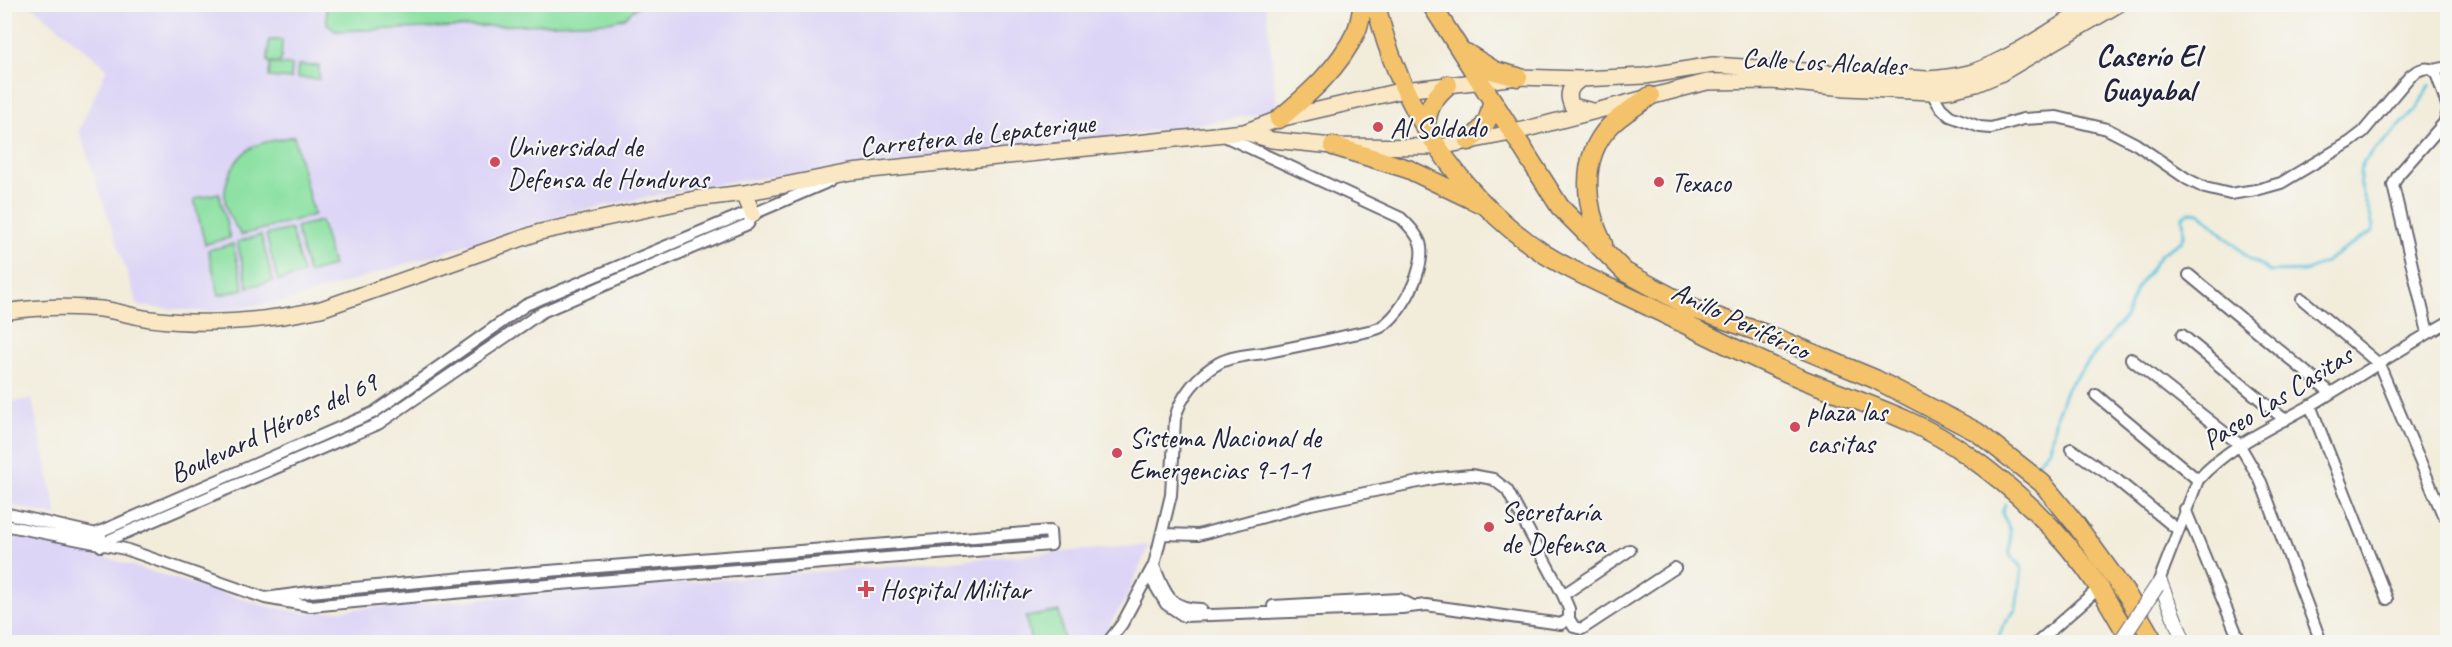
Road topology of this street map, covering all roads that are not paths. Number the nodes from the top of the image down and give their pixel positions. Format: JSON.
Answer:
{"nodes":[{"id":1,"x":1363,"y":4,"type":"edge"},
{"id":2,"x":1376,"y":4,"type":"edge"},
{"id":3,"x":1431,"y":4,"type":"edge"},
{"id":4,"x":2094,"y":4,"type":"edge"},
{"id":5,"x":2119,"y":4,"type":"edge"},
{"id":6,"x":1453,"y":39,"type":"junction"},
{"id":7,"x":2448,"y":67,"type":"edge"},
{"id":8,"x":2433,"y":70,"type":"junction"},
{"id":9,"x":1518,"y":78,"type":"junction"},
{"id":10,"x":1581,"y":79,"type":"junction"},
{"id":11,"x":1480,"y":81,"type":"junction"},
{"id":12,"x":1448,"y":85,"type":"junction"},
{"id":13,"x":1404,"y":90,"type":"junction"},
{"id":14,"x":1931,"y":92,"type":"junction"},
{"id":15,"x":1650,"y":96,"type":"junction"},
{"id":16,"x":1492,"y":101,"type":"junction"},
{"id":17,"x":2448,"y":109,"type":"edge"},
{"id":18,"x":1596,"y":112,"type":"junction"},
{"id":19,"x":1279,"y":119,"type":"junction"},
{"id":20,"x":1426,"y":125,"type":"junction"},
{"id":21,"x":1244,"y":132,"type":"junction"},
{"id":22,"x":1511,"y":133,"type":"junction"},
{"id":23,"x":1221,"y":134,"type":"junction"},
{"id":24,"x":1469,"y":141,"type":"junction"},
{"id":25,"x":1333,"y":146,"type":"junction"},
{"id":26,"x":1439,"y":147,"type":"junction"},
{"id":27,"x":851,"y":172,"type":"junction"},
{"id":28,"x":744,"y":193,"type":"junction"},
{"id":29,"x":1483,"y":205,"type":"junction"},
{"id":30,"x":753,"y":214,"type":"junction"},
{"id":31,"x":1608,"y":256,"type":"junction"},
{"id":32,"x":2189,"y":275,"type":"dead end"},
{"id":33,"x":2302,"y":299,"type":"dead end"},
{"id":34,"x":8,"y":310,"type":"edge"},
{"id":35,"x":2448,"y":322,"type":"edge"},
{"id":36,"x":2428,"y":333,"type":"junction"},
{"id":37,"x":2182,"y":335,"type":"dead end"},
{"id":38,"x":2131,"y":359,"type":"dead end"},
{"id":39,"x":2379,"y":364,"type":"junction"},
{"id":40,"x":2331,"y":393,"type":"junction"},
{"id":41,"x":2096,"y":395,"type":"dead end"},
{"id":42,"x":2310,"y":405,"type":"junction"},
{"id":43,"x":2284,"y":420,"type":"junction"},
{"id":44,"x":2239,"y":444,"type":"junction"},
{"id":45,"x":2071,"y":449,"type":"dead end"},
{"id":46,"x":2198,"y":480,"type":"junction"},
{"id":47,"x":2185,"y":510,"type":"junction"},
{"id":48,"x":4,"y":513,"type":"edge"},
{"id":49,"x":2443,"y":515,"type":"dead end"},
{"id":50,"x":4,"y":525,"type":"edge"},
{"id":51,"x":2178,"y":530,"type":"junction"},
{"id":52,"x":97,"y":533,"type":"junction"},
{"id":53,"x":1162,"y":534,"type":"junction"},
{"id":54,"x":111,"y":539,"type":"junction"},
{"id":55,"x":87,"y":542,"type":"junction"},
{"id":56,"x":101,"y":546,"type":"junction"},
{"id":57,"x":124,"y":549,"type":"junction"},
{"id":58,"x":1630,"y":550,"type":"dead end"},
{"id":59,"x":1154,"y":565,"type":"junction"},
{"id":60,"x":1675,"y":568,"type":"dead end"},
{"id":61,"x":2158,"y":584,"type":"junction"},
{"id":62,"x":2099,"y":588,"type":"junction"},
{"id":63,"x":1563,"y":595,"type":"junction"},
{"id":64,"x":265,"y":598,"type":"junction"},
{"id":65,"x":2387,"y":598,"type":"dead end"},
{"id":66,"x":1569,"y":619,"type":"junction"},
{"id":67,"x":1108,"y":642,"type":"edge"},
{"id":68,"x":2038,"y":642,"type":"edge"},
{"id":69,"x":2120,"y":642,"type":"edge"},
{"id":70,"x":2132,"y":642,"type":"edge"},
{"id":71,"x":2154,"y":642,"type":"edge"},
{"id":72,"x":2184,"y":642,"type":"edge"},
{"id":73,"x":2240,"y":642,"type":"edge"},
{"id":74,"x":2321,"y":642,"type":"edge"}],
"edges":[{"from":1,"to":19,"type":"highway"},
{"from":2,"to":13,"type":"highway","name":"Anillo Periférico"},
{"from":3,"to":6,"type":"highway","name":"Anillo Periférico"},
{"from":4,"to":10,"type":"main road","name":"Calle Los Alcaldes"},
{"from":5,"to":14,"type":"main road","name":"Calle Los Alcaldes"},
{"from":6,"to":9,"type":"highway"},
{"from":6,"to":11,"type":"highway","name":"Anillo Periférico"},
{"from":7,"to":8,"type":"street"},
{"from":8,"to":14,"type":"street"},
{"from":8,"to":17,"type":"street"},
{"from":9,"to":10,"type":"main road","name":"Calle Los Alcaldes"},
{"from":9,"to":11,"type":"main road","name":"Calle Los Alcaldes"},
{"from":10,"to":18,"type":"main road"},
{"from":11,"to":12,"type":"main road","name":"Carretera de Lepaterique"},
{"from":11,"to":16,"type":"highway","name":"Anillo Periférico"},
{"from":12,"to":13,"type":"main road","name":"Carretera de Lepaterique"},
{"from":12,"to":20,"type":"highway"},
{"from":13,"to":19,"type":"main road","name":"Carretera de Lepaterique"},
{"from":13,"to":20,"type":"highway","name":"Anillo Periférico"},
{"from":14,"to":15,"type":"main road","name":"Calle Los Alcaldes"},
{"from":15,"to":18,"type":"main road","name":"Calle Los Alcaldes"},
{"from":15,"to":31,"type":"highway"},
{"from":16,"to":22,"type":"highway","name":"Anillo Periférico"},
{"from":16,"to":24,"type":"highway"},
{"from":17,"to":36,"type":"street"},
{"from":18,"to":22,"type":"main road","name":"Calle Los Alcaldes"},
{"from":19,"to":21,"type":"main road","name":"Carretera de Lepaterique"},
{"from":20,"to":26,"type":"highway","name":"Anillo Periférico"},
{"from":21,"to":23,"type":"main road","name":"Carretera de Lepaterique"},
{"from":21,"to":25,"type":"main road","name":"Carretera de Lepaterique"},
{"from":22,"to":24,"type":"main road","name":"Carretera de Lepaterique"},
{"from":22,"to":31,"type":"highway","name":"Anillo Periférico"},
{"from":23,"to":27,"type":"main road","name":"Carretera de Lepaterique"},
{"from":23,"to":53,"type":"street"},
{"from":24,"to":26,"type":"main road","name":"Carretera de Lepaterique"},
{"from":25,"to":26,"type":"main road","name":"Carretera de Lepaterique"},
{"from":25,"to":29,"type":"highway"},
{"from":26,"to":29,"type":"highway","name":"Anillo Periférico"},
{"from":27,"to":28,"type":"main road","name":"Carretera de Lepaterique"},
{"from":27,"to":30,"type":"street","name":"Boulevard Héroes del 69"},
{"from":28,"to":30,"type":"main road"},
{"from":28,"to":34,"type":"main road","name":"Carretera de Lepaterique"},
{"from":29,"to":62,"type":"highway","name":"Anillo Periférico"},
{"from":30,"to":52,"type":"street","name":"Boulevard Héroes del 69"},
{"from":30,"to":54,"type":"street","name":"Boulevard Héroes del 69"},
{"from":31,"to":71,"type":"highway","name":"Anillo Periférico"},
{"from":32,"to":40,"type":"street"},
{"from":33,"to":39,"type":"street"},
{"from":35,"to":36,"type":"street","name":"Paseo Las Casitas"},
{"from":36,"to":39,"type":"street","name":"Paseo Las Casitas"},
{"from":37,"to":43,"type":"street"},
{"from":38,"to":44,"type":"street"},
{"from":39,"to":40,"type":"street","name":"Paseo Las Casitas"},
{"from":39,"to":49,"type":"street"},
{"from":40,"to":42,"type":"street","name":"Paseo Las Casitas"},
{"from":41,"to":46,"type":"street"},
{"from":42,"to":43,"type":"street","name":"Paseo Las Casitas"},
{"from":42,"to":65,"type":"street"},
{"from":43,"to":44,"type":"street","name":"Paseo Las Casitas"},
{"from":44,"to":46,"type":"street","name":"Paseo Las Casitas"},
{"from":44,"to":74,"type":"street"},
{"from":45,"to":51,"type":"street"},
{"from":46,"to":47,"type":"street","name":"Paseo Las Casitas"},
{"from":47,"to":51,"type":"street","name":"Paseo Las Casitas"},
{"from":47,"to":73,"type":"street"},
{"from":48,"to":52,"type":"street"},
{"from":50,"to":55,"type":"street"},
{"from":51,"to":61,"type":"street","name":"Paseo Las Casitas"},
{"from":52,"to":54,"type":"street"},
{"from":52,"to":55,"type":"street","name":"Boulevard Héroes del 69"},
{"from":53,"to":59,"type":"street"},
{"from":53,"to":63,"type":"street"},
{"from":54,"to":56,"type":"street","name":"Boulevard Héroes del 69"},
{"from":54,"to":57,"type":"street"},
{"from":55,"to":56,"type":"street"},
{"from":56,"to":57,"type":"street"},
{"from":57,"to":64,"type":"street"},
{"from":58,"to":63,"type":"street"},
{"from":59,"to":66,"type":"street"},
{"from":59,"to":67,"type":"street"},
{"from":60,"to":66,"type":"street"},
{"from":61,"to":69,"type":"street","name":"Paseo Las Casitas","bridge":true},
{"from":61,"to":72,"type":"street"},
{"from":62,"to":68,"type":"street"},
{"from":62,"to":70,"type":"highway","name":"Anillo Periférico"},
{"from":63,"to":66,"type":"street"},
{"from":64,"to":64,"type":"street"}]}
